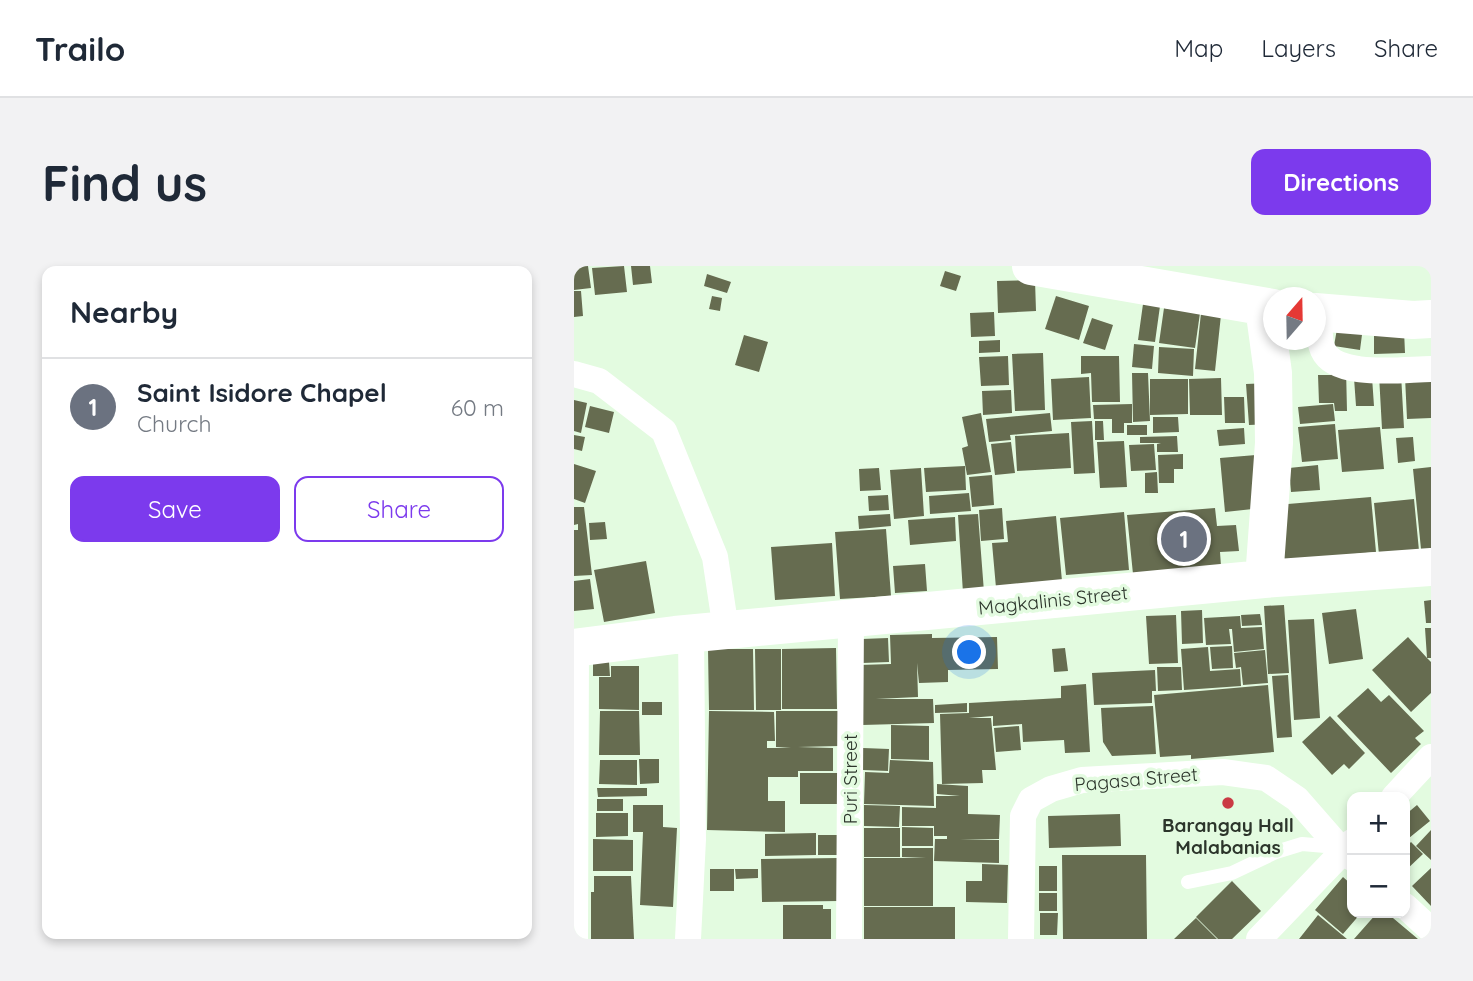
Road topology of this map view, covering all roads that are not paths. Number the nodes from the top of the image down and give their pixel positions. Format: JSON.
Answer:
{"nodes":[{"id":1,"x":1031,"y":266,"type":"edge"},
{"id":2,"x":1263,"y":306,"type":"edge"},
{"id":3,"x":1326,"y":313,"type":"edge"},
{"id":4,"x":1431,"y":319,"type":"edge"},
{"id":5,"x":1272,"y":350,"type":"edge"},
{"id":6,"x":1324,"y":350,"type":"edge"},
{"id":7,"x":1431,"y":369,"type":"edge"},
{"id":8,"x":574,"y":374,"type":"edge"},
{"id":9,"x":1431,"y":568,"type":"edge"},
{"id":10,"x":1264,"y":579,"type":"junction"},
{"id":11,"x":851,"y":619,"type":"junction"},
{"id":12,"x":698,"y":633,"type":"junction"},
{"id":13,"x":575,"y":648,"type":"edge"},
{"id":14,"x":1431,"y":758,"type":"edge"},
{"id":15,"x":1399,"y":792,"type":"edge"},
{"id":16,"x":1347,"y":850,"type":"edge"},
{"id":17,"x":1188,"y":882,"type":"dead end"},
{"id":18,"x":1410,"y":911,"type":"edge"},
{"id":19,"x":1431,"y":930,"type":"edge"},
{"id":20,"x":575,"y":939,"type":"edge"},
{"id":21,"x":688,"y":939,"type":"edge"},
{"id":22,"x":849,"y":939,"type":"edge"},
{"id":23,"x":1021,"y":939,"type":"edge"},
{"id":24,"x":1259,"y":939,"type":"edge"}],
"edges":[{"from":1,"to":2,"type":"main road"},
{"from":3,"to":4,"type":"main road"},
{"from":5,"to":10,"type":"main road"},
{"from":6,"to":7,"type":"street"},
{"from":8,"to":12,"type":"street"},
{"from":9,"to":10,"type":"main road","name":"Magkalinis Street"},
{"from":10,"to":11,"type":"main road","name":"Magkalinis Street"},
{"from":11,"to":12,"type":"main road","name":"Magkalinis Street"},
{"from":11,"to":22,"type":"street","name":"Puri Street"},
{"from":12,"to":13,"type":"main road","name":"Magkalinis Street"},
{"from":12,"to":21,"type":"street"},
{"from":13,"to":20,"type":"street"},
{"from":14,"to":15,"type":"street"},
{"from":16,"to":17,"type":"lane"},
{"from":16,"to":23,"type":"street","name":"Pagasa Street"},
{"from":16,"to":24,"type":"street"},
{"from":18,"to":19,"type":"street"}]}
